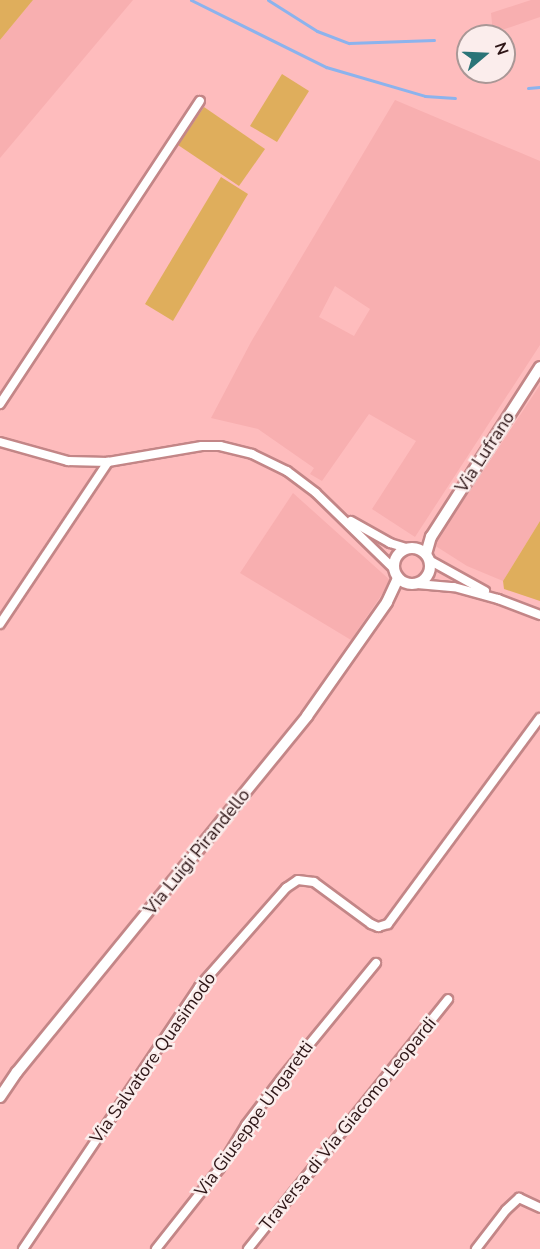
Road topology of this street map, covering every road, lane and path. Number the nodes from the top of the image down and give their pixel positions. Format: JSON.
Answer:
{"nodes":[{"id":1,"x":200,"y":101,"type":"dead end"},
{"id":2,"x":540,"y":367,"type":"edge"},
{"id":3,"x":0,"y":404,"type":"edge"},
{"id":4,"x":0,"y":442,"type":"edge"},
{"id":5,"x":108,"y":462,"type":"junction"},
{"id":6,"x":340,"y":515,"type":"junction"},
{"id":7,"x":431,"y":537,"type":"junction"},
{"id":8,"x":409,"y":548,"type":"junction"},
{"id":9,"x":428,"y":557,"type":"junction"},
{"id":10,"x":395,"y":573,"type":"junction"},
{"id":11,"x":412,"y":584,"type":"junction"},
{"id":12,"x":498,"y":599,"type":"junction"},
{"id":13,"x":387,"y":602,"type":"junction"},
{"id":14,"x":540,"y":615,"type":"edge"},
{"id":15,"x":0,"y":624,"type":"edge"},
{"id":16,"x":540,"y":718,"type":"edge"},
{"id":17,"x":376,"y":963,"type":"dead end"},
{"id":18,"x":448,"y":999,"type":"dead end"},
{"id":19,"x":0,"y":1097,"type":"edge"},
{"id":20,"x":540,"y":1208,"type":"edge"},
{"id":21,"x":22,"y":1249,"type":"edge"},
{"id":22,"x":156,"y":1249,"type":"edge"},
{"id":23,"x":248,"y":1249,"type":"edge"},
{"id":24,"x":476,"y":1249,"type":"edge"}],
"edges":[{"from":1,"to":3,"type":"street"},
{"from":2,"to":7,"type":"street","name":"Via Lufrano"},
{"from":4,"to":5,"type":"street"},
{"from":5,"to":6,"type":"street"},
{"from":5,"to":15,"type":"street"},
{"from":6,"to":8,"type":"street"},
{"from":6,"to":10,"type":"street"},
{"from":7,"to":8,"type":"street","name":"Via Lufrano"},
{"from":7,"to":9,"type":"street","name":"Via Lufrano"},
{"from":8,"to":9,"type":"street"},
{"from":8,"to":10,"type":"street"},
{"from":9,"to":11,"type":"street"},
{"from":9,"to":12,"type":"street"},
{"from":10,"to":11,"type":"street"},
{"from":10,"to":13,"type":"street","name":"Via Luigi Pirandello"},
{"from":11,"to":12,"type":"street"},
{"from":11,"to":13,"type":"street","name":"Via Luigi Pirandello"},
{"from":12,"to":14,"type":"street"},
{"from":13,"to":19,"type":"street","name":"Via Luigi Pirandello"},
{"from":16,"to":21,"type":"street","name":"Via Salvatore Quasimodo"},
{"from":17,"to":22,"type":"street","name":"Via Giuseppe Ungaretti"},
{"from":18,"to":23,"type":"street","name":"Traversa di Via Giacomo Leopardi"},
{"from":20,"to":24,"type":"street"}]}
